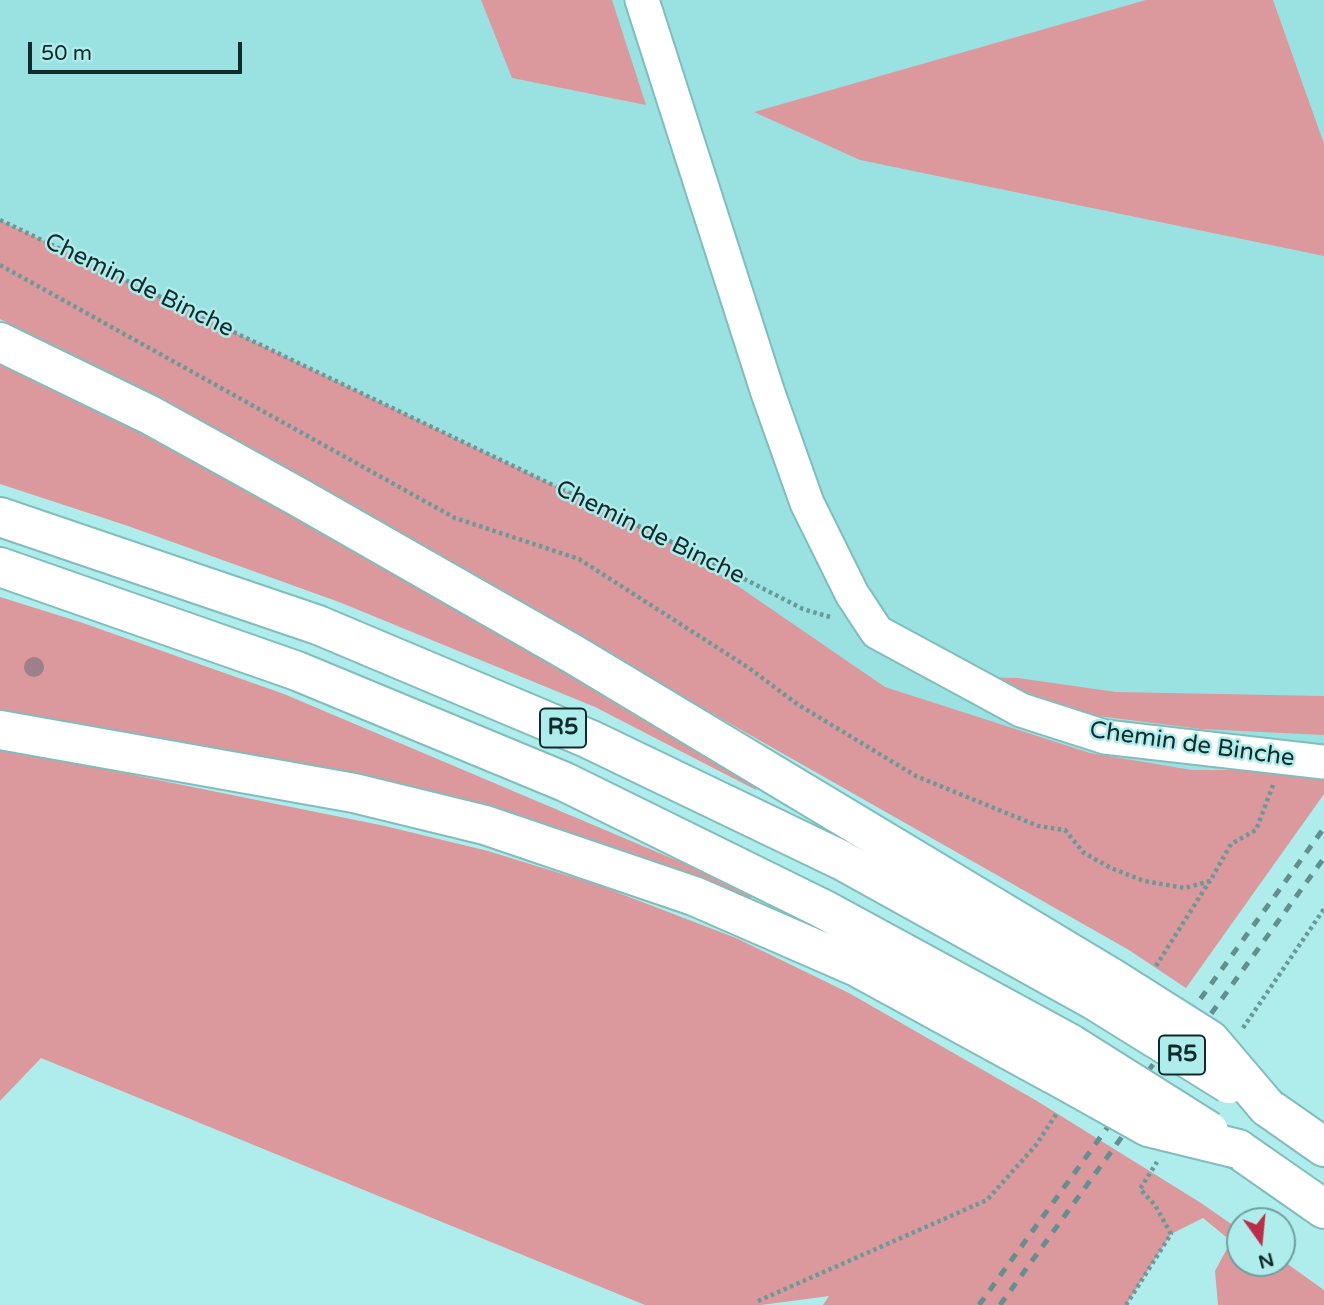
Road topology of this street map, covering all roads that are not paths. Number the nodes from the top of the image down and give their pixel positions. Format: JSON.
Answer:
{"nodes":[{"id":1,"x":642,"y":0,"type":"edge"},
{"id":2,"x":0,"y":342,"type":"edge"},
{"id":3,"x":0,"y":517,"type":"edge"},
{"id":4,"x":0,"y":568,"type":"edge"},
{"id":5,"x":0,"y":730,"type":"edge"},
{"id":6,"x":1305,"y":760,"type":"edge"},
{"id":7,"x":1105,"y":990,"type":"junction"},
{"id":8,"x":1061,"y":1076,"type":"junction"},
{"id":9,"x":1324,"y":1147,"type":"edge"},
{"id":10,"x":1324,"y":1209,"type":"edge"}],
"edges":[{"from":1,"to":6,"type":"street","name":"Chemin de Binche"},
{"from":2,"to":7,"type":"highway"},
{"from":3,"to":7,"type":"highway","number":"R5"},
{"from":4,"to":8,"type":"highway","number":"R5"},
{"from":5,"to":8,"type":"highway"},
{"from":7,"to":9,"type":"highway","number":"R5","bridge":true},
{"from":8,"to":10,"type":"highway","number":"R5","bridge":true}]}
